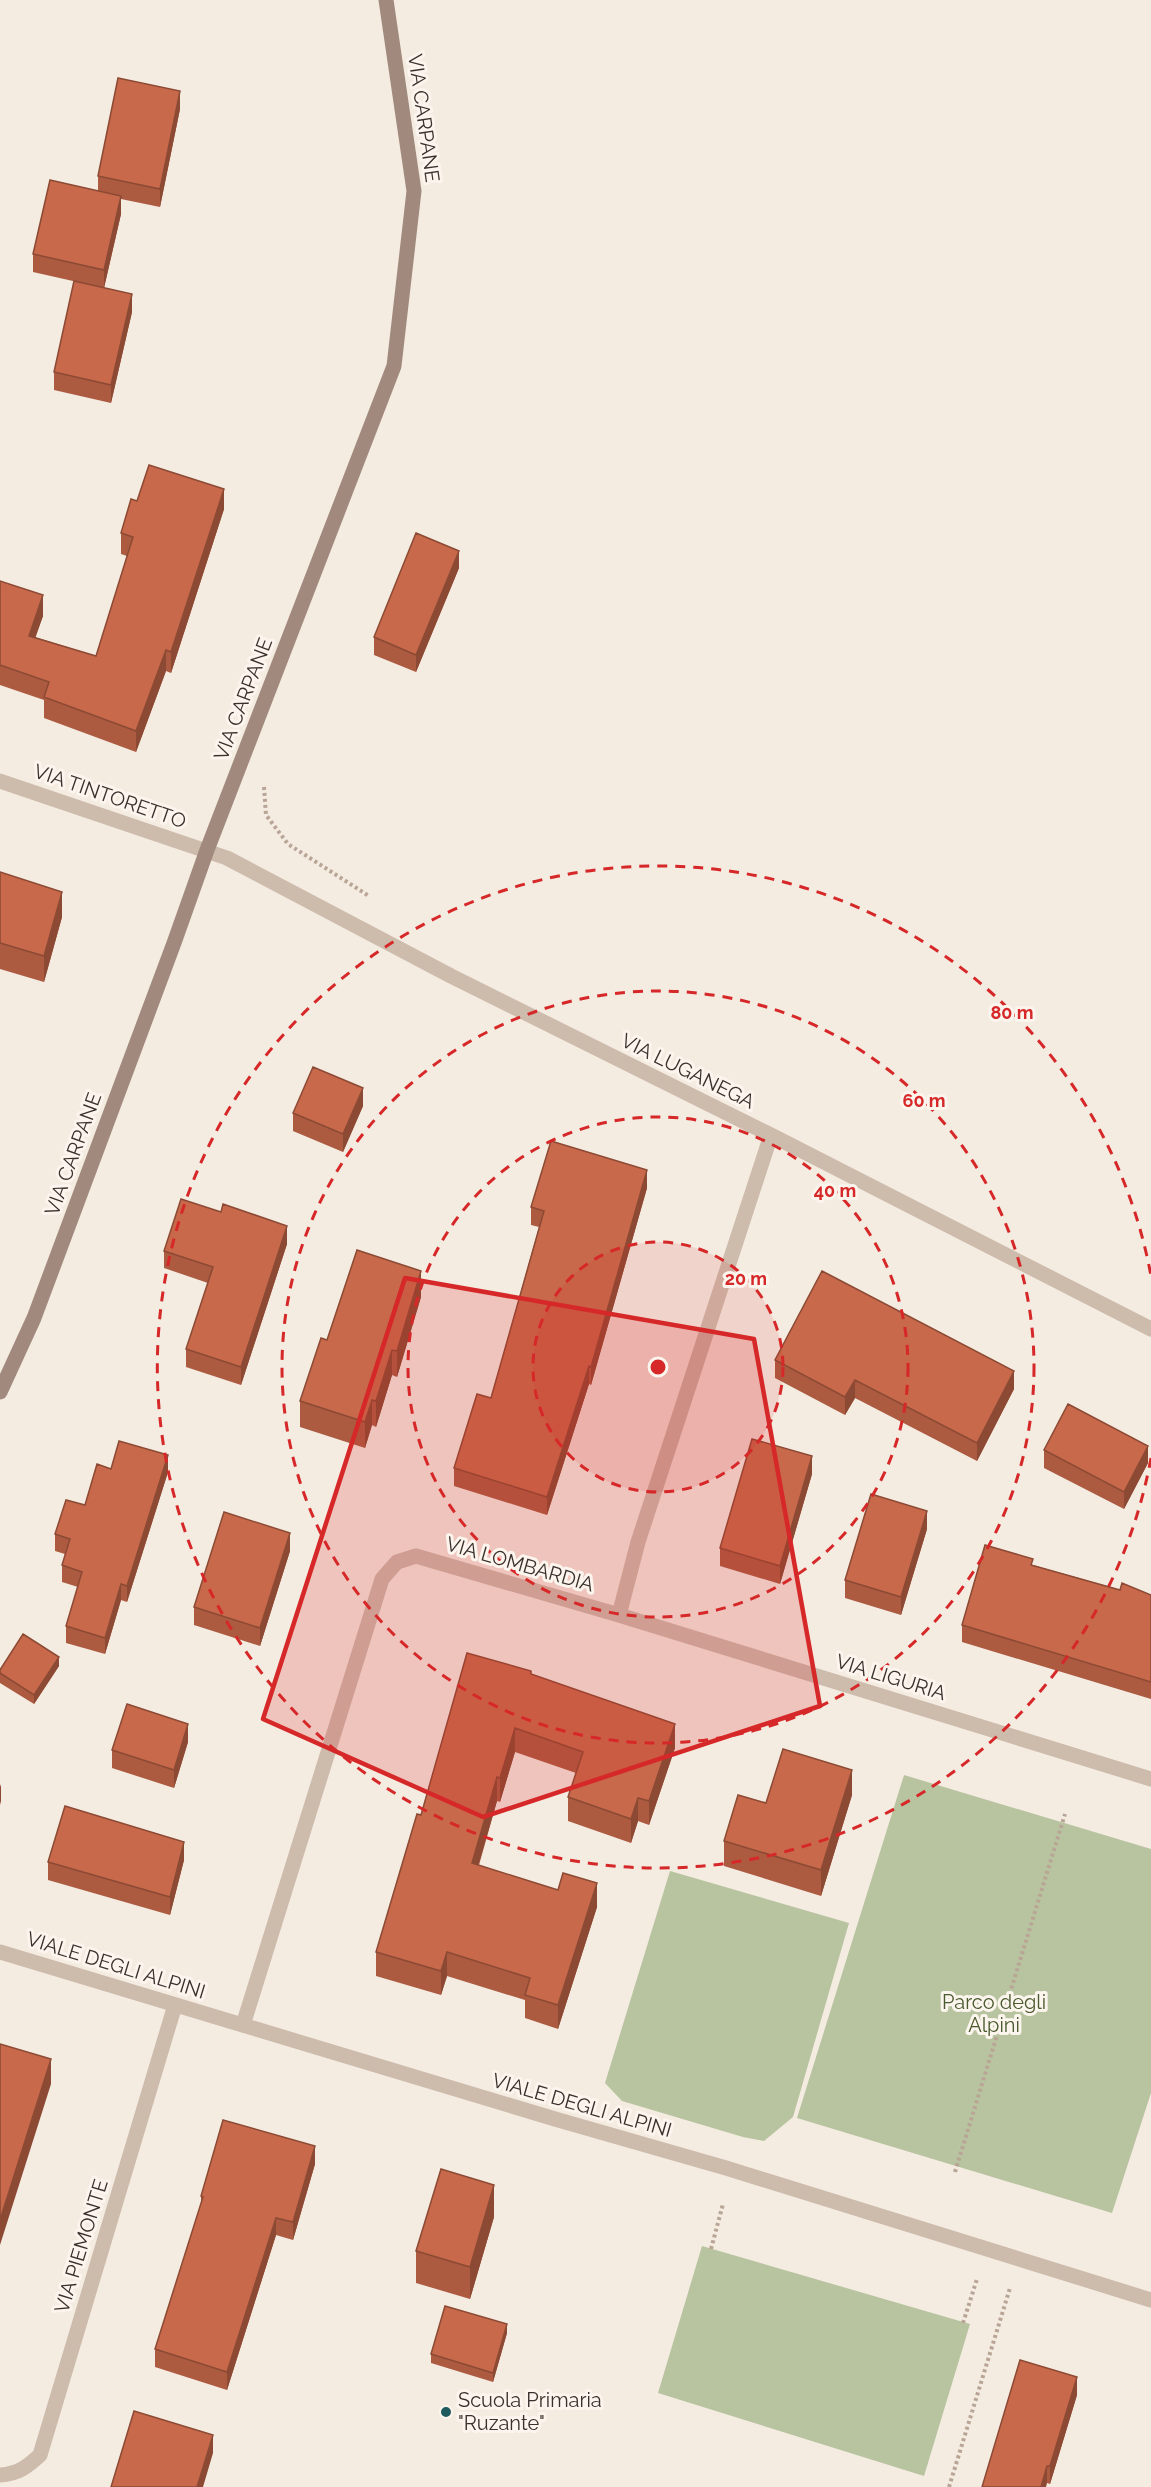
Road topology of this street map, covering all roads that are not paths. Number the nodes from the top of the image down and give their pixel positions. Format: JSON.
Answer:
{"nodes":[{"id":1,"x":386,"y":0,"type":"edge"},
{"id":2,"x":0,"y":781,"type":"edge"},
{"id":3,"x":207,"y":850,"type":"junction"},
{"id":4,"x":771,"y":1135,"type":"junction"},
{"id":5,"x":1151,"y":1329,"type":"edge"},
{"id":6,"x":0,"y":1392,"type":"edge"},
{"id":7,"x":619,"y":1615,"type":"junction"},
{"id":8,"x":1151,"y":1779,"type":"edge"},
{"id":9,"x":0,"y":1952,"type":"edge"},
{"id":10,"x":175,"y":2005,"type":"junction"},
{"id":11,"x":243,"y":2025,"type":"junction"},
{"id":12,"x":1151,"y":2300,"type":"edge"},
{"id":13,"x":0,"y":2475,"type":"edge"}],
"edges":[{"from":1,"to":3,"type":"street","name":"VIA CARPANE"},
{"from":2,"to":3,"type":"street","name":"VIA TINTORETTO"},
{"from":3,"to":4,"type":"street","name":"VIA LUGANEGA"},
{"from":3,"to":6,"type":"street","name":"VIA CARPANE"},
{"from":4,"to":5,"type":"street","name":"VIA LUGANEGA"},
{"from":4,"to":7,"type":"street"},
{"from":7,"to":8,"type":"street","name":"VIA LIGURIA"},
{"from":7,"to":11,"type":"street","name":"VIA LOMBARDIA"},
{"from":9,"to":10,"type":"street","name":"VIALE DEGLI ALPINI"},
{"from":10,"to":11,"type":"street","name":"VIALE DEGLI ALPINI"},
{"from":10,"to":13,"type":"street","name":"VIA PIEMONTE"},
{"from":11,"to":12,"type":"street","name":"VIALE DEGLI ALPINI"}]}
